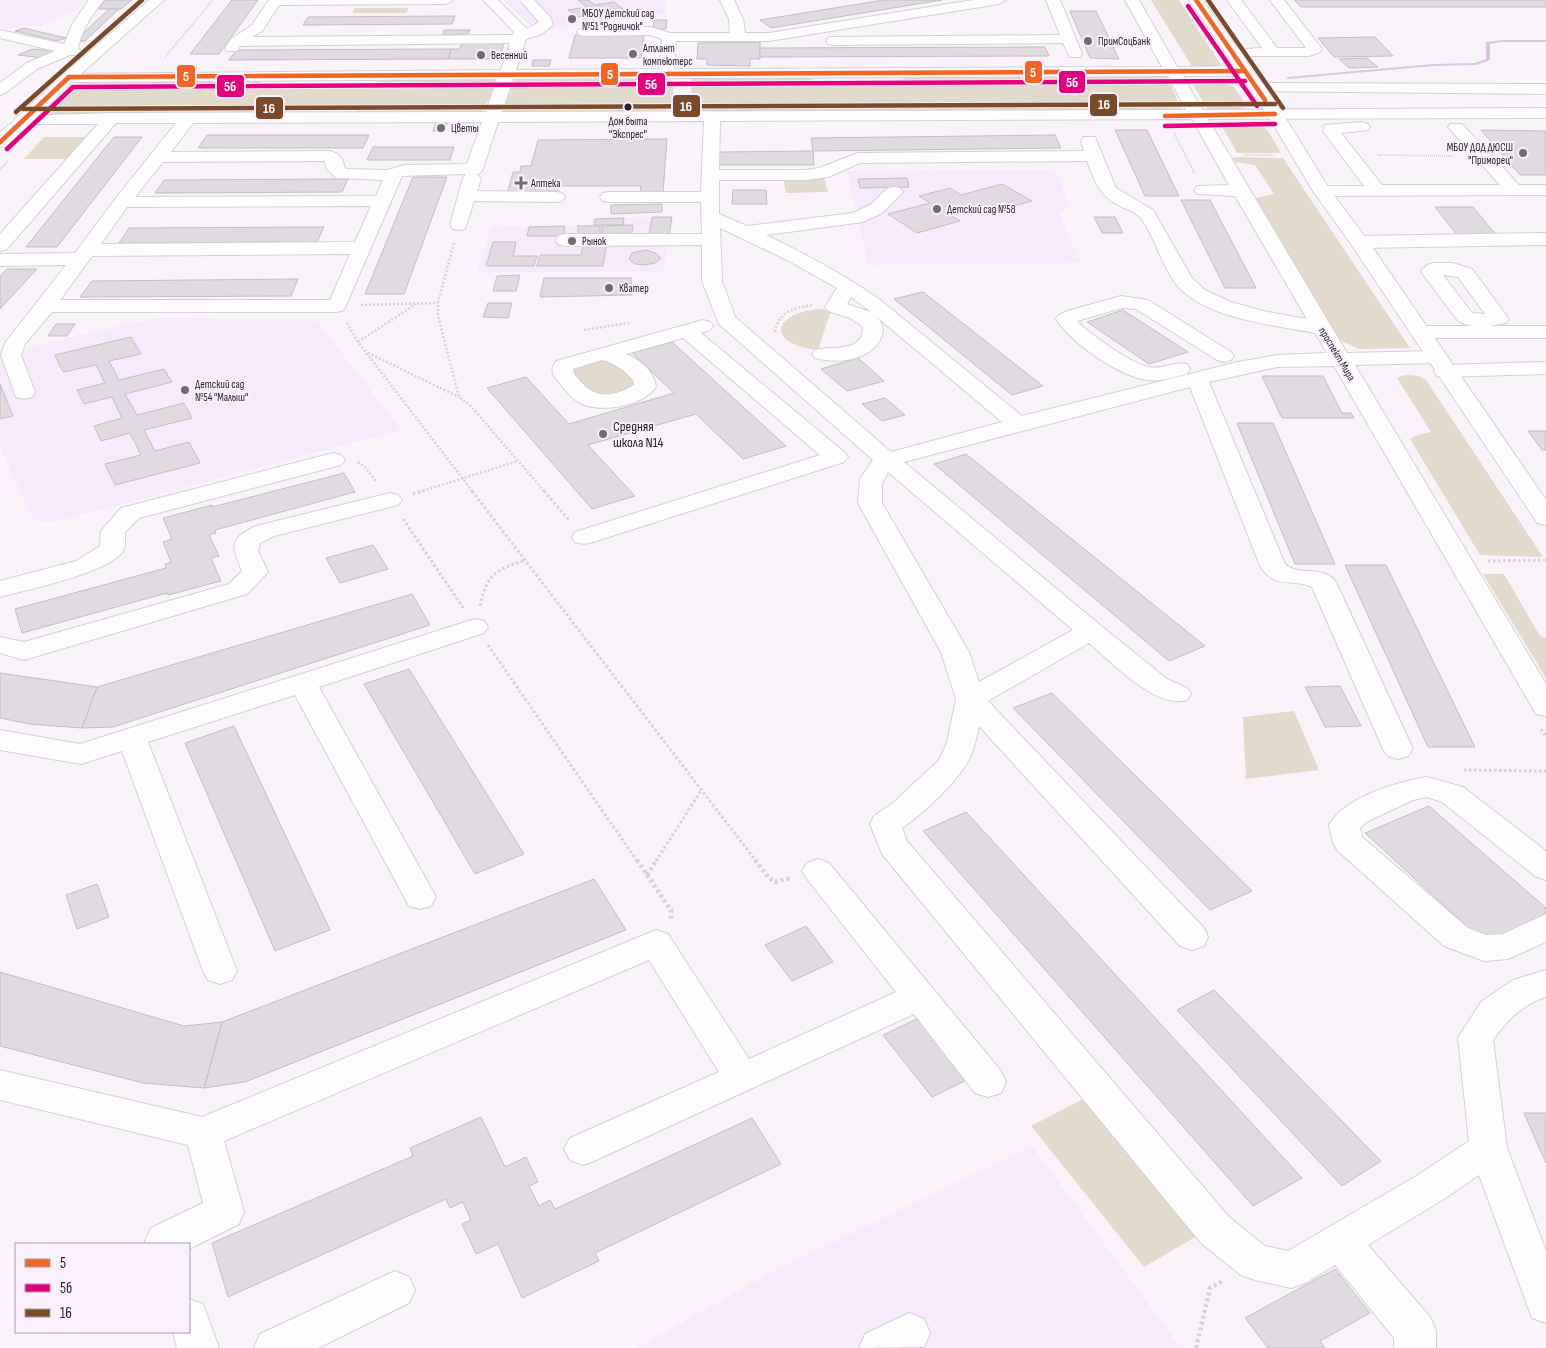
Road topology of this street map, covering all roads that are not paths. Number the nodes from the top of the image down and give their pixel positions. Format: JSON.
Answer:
{"nodes":[{"id":1,"x":97,"y":0,"type":"edge"},
{"id":2,"x":158,"y":0,"type":"edge"},
{"id":3,"x":276,"y":0,"type":"edge"},
{"id":4,"x":446,"y":0,"type":"edge"},
{"id":5,"x":490,"y":0,"type":"edge"},
{"id":6,"x":528,"y":0,"type":"edge"},
{"id":7,"x":728,"y":0,"type":"edge"},
{"id":8,"x":999,"y":0,"type":"edge"},
{"id":9,"x":1053,"y":0,"type":"edge"},
{"id":10,"x":1132,"y":0,"type":"edge"},
{"id":11,"x":1196,"y":0,"type":"edge"},
{"id":12,"x":1234,"y":0,"type":"edge"},
{"id":13,"x":1277,"y":0,"type":"edge"},
{"id":14,"x":257,"y":28,"type":"junction"},
{"id":15,"x":584,"y":32,"type":"dead end"},
{"id":16,"x":0,"y":34,"type":"edge"},
{"id":17,"x":518,"y":34,"type":"junction"},
{"id":18,"x":669,"y":36,"type":"junction"},
{"id":19,"x":738,"y":36,"type":"junction"},
{"id":20,"x":769,"y":37,"type":"junction"},
{"id":21,"x":1069,"y":39,"type":"junction"},
{"id":22,"x":236,"y":42,"type":"junction"},
{"id":23,"x":70,"y":50,"type":"junction"},
{"id":24,"x":1233,"y":53,"type":"junction"},
{"id":25,"x":1273,"y":53,"type":"junction"},
{"id":26,"x":90,"y":58,"type":"junction"},
{"id":27,"x":32,"y":66,"type":"junction"},
{"id":28,"x":0,"y":70,"type":"edge"},
{"id":29,"x":1173,"y":71,"type":"junction"},
{"id":30,"x":1245,"y":71,"type":"junction"},
{"id":31,"x":1082,"y":72,"type":"junction"},
{"id":32,"x":666,"y":74,"type":"junction"},
{"id":33,"x":685,"y":74,"type":"junction"},
{"id":34,"x":508,"y":75,"type":"junction"},
{"id":35,"x":211,"y":76,"type":"junction"},
{"id":36,"x":69,"y":77,"type":"junction"},
{"id":37,"x":1257,"y":88,"type":"junction"},
{"id":38,"x":1546,"y":89,"type":"edge"},
{"id":39,"x":0,"y":90,"type":"edge"},
{"id":40,"x":1546,"y":113,"type":"edge"},
{"id":41,"x":1275,"y":114,"type":"junction"},
{"id":42,"x":684,"y":116,"type":"junction"},
{"id":43,"x":712,"y":116,"type":"junction"},
{"id":44,"x":1078,"y":116,"type":"junction"},
{"id":45,"x":1196,"y":116,"type":"junction"},
{"id":46,"x":492,"y":117,"type":"junction"},
{"id":47,"x":112,"y":118,"type":"junction"},
{"id":48,"x":189,"y":118,"type":"junction"},
{"id":49,"x":23,"y":119,"type":"junction"},
{"id":50,"x":1546,"y":126,"type":"edge"},
{"id":51,"x":1456,"y":127,"type":"junction"},
{"id":52,"x":0,"y":142,"type":"edge"},
{"id":53,"x":1095,"y":156,"type":"junction"},
{"id":54,"x":158,"y":157,"type":"junction"},
{"id":55,"x":474,"y":169,"type":"junction"},
{"id":56,"x":393,"y":175,"type":"junction"},
{"id":57,"x":1203,"y":190,"type":"road end"},
{"id":58,"x":1241,"y":190,"type":"junction"},
{"id":59,"x":1376,"y":190,"type":"junction"},
{"id":60,"x":1514,"y":190,"type":"junction"},
{"id":61,"x":1546,"y":190,"type":"edge"},
{"id":62,"x":1322,"y":191,"type":"junction"},
{"id":63,"x":894,"y":192,"type":"dead end"},
{"id":64,"x":467,"y":196,"type":"junction"},
{"id":65,"x":556,"y":197,"type":"dead end"},
{"id":66,"x":609,"y":197,"type":"dead end"},
{"id":67,"x":382,"y":200,"type":"junction"},
{"id":68,"x":122,"y":202,"type":"junction"},
{"id":69,"x":711,"y":207,"type":"junction"},
{"id":70,"x":459,"y":226,"type":"road end"},
{"id":71,"x":745,"y":232,"type":"junction"},
{"id":72,"x":1546,"y":239,"type":"edge"},
{"id":73,"x":565,"y":240,"type":"dead end"},
{"id":74,"x":1359,"y":242,"type":"junction"},
{"id":75,"x":0,"y":245,"type":"edge"},
{"id":76,"x":362,"y":248,"type":"junction"},
{"id":77,"x":84,"y":255,"type":"junction"},
{"id":78,"x":0,"y":260,"type":"edge"},
{"id":79,"x":848,"y":286,"type":"junction"},
{"id":80,"x":46,"y":306,"type":"junction"},
{"id":81,"x":726,"y":320,"type":"junction"},
{"id":82,"x":1322,"y":328,"type":"junction"},
{"id":83,"x":686,"y":330,"type":"junction"},
{"id":84,"x":1420,"y":332,"type":"junction"},
{"id":85,"x":1546,"y":332,"type":"edge"},
{"id":86,"x":601,"y":354,"type":"dead end"},
{"id":87,"x":822,"y":354,"type":"dead end"},
{"id":88,"x":1224,"y":356,"type":"junction"},
{"id":89,"x":1340,"y":359,"type":"junction"},
{"id":90,"x":1441,"y":364,"type":"junction"},
{"id":91,"x":1546,"y":368,"type":"edge"},
{"id":92,"x":1197,"y":378,"type":"junction"},
{"id":93,"x":24,"y":392,"type":"dead end"},
{"id":94,"x":1018,"y":424,"type":"junction"},
{"id":95,"x":332,"y":460,"type":"road end"},
{"id":96,"x":887,"y":460,"type":"junction"},
{"id":97,"x":390,"y":500,"type":"road end"},
{"id":98,"x":1546,"y":518,"type":"edge"},
{"id":99,"x":584,"y":537,"type":"road end"},
{"id":100,"x":0,"y":589,"type":"edge"},
{"id":101,"x":476,"y":627,"type":"road end"},
{"id":102,"x":1091,"y":631,"type":"junction"},
{"id":103,"x":0,"y":646,"type":"edge"},
{"id":104,"x":302,"y":682,"type":"junction"},
{"id":105,"x":1177,"y":694,"type":"dead end"},
{"id":106,"x":970,"y":699,"type":"junction"},
{"id":107,"x":1546,"y":707,"type":"edge"},
{"id":108,"x":132,"y":738,"type":"junction"},
{"id":109,"x":0,"y":740,"type":"edge"},
{"id":110,"x":1398,"y":749,"type":"dead end"},
{"id":111,"x":1546,"y":868,"type":"edge"},
{"id":112,"x":818,"y":871,"type":"road end"},
{"id":113,"x":420,"y":897,"type":"dead end"},
{"id":114,"x":1546,"y":927,"type":"edge"},
{"id":115,"x":1192,"y":937,"type":"dead end"},
{"id":116,"x":220,"y":971,"type":"dead end"},
{"id":117,"x":1546,"y":983,"type":"edge"},
{"id":118,"x":918,"y":997,"type":"junction"},
{"id":119,"x":742,"y":1078,"type":"junction"},
{"id":120,"x":988,"y":1082,"type":"dead end"},
{"id":121,"x":0,"y":1084,"type":"edge"},
{"id":122,"x":203,"y":1133,"type":"junction"},
{"id":123,"x":1488,"y":1148,"type":"junction"},
{"id":124,"x":583,"y":1149,"type":"dead end"},
{"id":125,"x":1339,"y":1241,"type":"junction"},
{"id":126,"x":166,"y":1243,"type":"edge"},
{"id":127,"x":395,"y":1290,"type":"dead end"},
{"id":128,"x":1546,"y":1304,"type":"edge"},
{"id":129,"x":190,"y":1321,"type":"edge"},
{"id":130,"x":198,"y":1348,"type":"edge"},
{"id":131,"x":275,"y":1348,"type":"edge"},
{"id":132,"x":1416,"y":1348,"type":"edge"}],
"edges":[{"from":1,"to":23,"type":"street"},
{"from":2,"to":26,"type":"street"},
{"from":3,"to":4,"type":"street"},
{"from":3,"to":14,"type":"street"},
{"from":5,"to":17,"type":"street"},
{"from":6,"to":17,"type":"street"},
{"from":7,"to":19,"type":"street"},
{"from":8,"to":20,"type":"street"},
{"from":9,"to":21,"type":"street"},
{"from":10,"to":29,"type":"street","name":"проспект Мира"},
{"from":11,"to":24,"type":"street"},
{"from":12,"to":25,"type":"street"},
{"from":13,"to":25,"type":"street"},
{"from":14,"to":17,"type":"street"},
{"from":14,"to":22,"type":"street"},
{"from":15,"to":18,"type":"street"},
{"from":16,"to":23,"type":"street"},
{"from":17,"to":22,"type":"street"},
{"from":17,"to":34,"type":"street"},
{"from":18,"to":19,"type":"street"},
{"from":18,"to":32,"type":"street"},
{"from":19,"to":20,"type":"street"},
{"from":20,"to":21,"type":"street"},
{"from":21,"to":31,"type":"street"},
{"from":22,"to":35,"type":"street"},
{"from":23,"to":26,"type":"street"},
{"from":23,"to":27,"type":"street"},
{"from":24,"to":25,"type":"street"},
{"from":24,"to":30,"type":"street"},
{"from":26,"to":36,"type":"street"},
{"from":27,"to":28,"type":"street"},
{"from":27,"to":39,"type":"street"},
{"from":29,"to":30,"type":"street"},
{"from":29,"to":31,"type":"street"},
{"from":29,"to":45,"type":"street","name":"проспект Мира"},
{"from":30,"to":37,"type":"street"},
{"from":31,"to":33,"type":"street"},
{"from":32,"to":33,"type":"street"},
{"from":32,"to":34,"type":"street"},
{"from":33,"to":42,"type":"street"},
{"from":34,"to":35,"type":"street"},
{"from":34,"to":46,"type":"street"},
{"from":35,"to":36,"type":"street"},
{"from":36,"to":49,"type":"street"},
{"from":37,"to":38,"type":"street"},
{"from":37,"to":41,"type":"street"},
{"from":40,"to":41,"type":"street"},
{"from":41,"to":45,"type":"street"},
{"from":41,"to":62,"type":"street"},
{"from":42,"to":43,"type":"street"},
{"from":42,"to":46,"type":"street"},
{"from":43,"to":44,"type":"street"},
{"from":43,"to":69,"type":"street"},
{"from":44,"to":45,"type":"street"},
{"from":44,"to":53,"type":"street"},
{"from":45,"to":58,"type":"street","name":"проспект Мира"},
{"from":46,"to":48,"type":"street"},
{"from":46,"to":55,"type":"street"},
{"from":47,"to":48,"type":"street"},
{"from":47,"to":49,"type":"street"},
{"from":47,"to":75,"type":"street"},
{"from":48,"to":54,"type":"street"},
{"from":49,"to":52,"type":"street"},
{"from":50,"to":51,"type":"street"},
{"from":51,"to":59,"type":"street"},
{"from":51,"to":60,"type":"street"},
{"from":53,"to":69,"type":"street"},
{"from":53,"to":82,"type":"street"},
{"from":54,"to":56,"type":"street"},
{"from":54,"to":68,"type":"street"},
{"from":55,"to":56,"type":"street"},
{"from":55,"to":64,"type":"street"},
{"from":56,"to":67,"type":"street"},
{"from":57,"to":58,"type":"street"},
{"from":58,"to":82,"type":"street","name":"проспект Мира"},
{"from":59,"to":60,"type":"street"},
{"from":59,"to":62,"type":"street"},
{"from":60,"to":61,"type":"street"},
{"from":62,"to":74,"type":"street"},
{"from":63,"to":71,"type":"street"},
{"from":64,"to":65,"type":"street"},
{"from":64,"to":70,"type":"street"},
{"from":66,"to":69,"type":"street"},
{"from":67,"to":68,"type":"street"},
{"from":67,"to":76,"type":"street"},
{"from":68,"to":77,"type":"street"},
{"from":69,"to":71,"type":"street"},
{"from":69,"to":73,"type":"street"},
{"from":69,"to":81,"type":"street"},
{"from":71,"to":79,"type":"street"},
{"from":72,"to":74,"type":"street"},
{"from":74,"to":84,"type":"street"},
{"from":76,"to":77,"type":"street"},
{"from":76,"to":80,"type":"street"},
{"from":77,"to":78,"type":"street"},
{"from":77,"to":80,"type":"street"},
{"from":79,"to":87,"type":"street"},
{"from":79,"to":94,"type":"street"},
{"from":80,"to":93,"type":"street"},
{"from":81,"to":83,"type":"street"},
{"from":81,"to":96,"type":"street"},
{"from":82,"to":89,"type":"street","name":"проспект Мира"},
{"from":83,"to":86,"type":"street"},
{"from":83,"to":99,"type":"street"},
{"from":84,"to":85,"type":"street"},
{"from":84,"to":90,"type":"street"},
{"from":88,"to":88,"type":"street"},
{"from":88,"to":89,"type":"street"},
{"from":89,"to":90,"type":"street"},
{"from":89,"to":92,"type":"street"},
{"from":89,"to":107,"type":"street","name":"проспект Мира"},
{"from":90,"to":91,"type":"street"},
{"from":90,"to":98,"type":"street"},
{"from":92,"to":94,"type":"street"},
{"from":92,"to":110,"type":"street"},
{"from":94,"to":96,"type":"street"},
{"from":95,"to":100,"type":"street"},
{"from":96,"to":102,"type":"street"},
{"from":96,"to":106,"type":"street"},
{"from":97,"to":103,"type":"street"},
{"from":101,"to":104,"type":"street"},
{"from":102,"to":105,"type":"street"},
{"from":102,"to":106,"type":"street"},
{"from":104,"to":108,"type":"street"},
{"from":104,"to":113,"type":"street"},
{"from":106,"to":115,"type":"street"},
{"from":106,"to":125,"type":"street"},
{"from":108,"to":109,"type":"street"},
{"from":108,"to":116,"type":"street"},
{"from":111,"to":114,"type":"street"},
{"from":112,"to":118,"type":"street"},
{"from":117,"to":123,"type":"street"},
{"from":118,"to":119,"type":"street"},
{"from":118,"to":120,"type":"street"},
{"from":119,"to":122,"type":"street"},
{"from":119,"to":124,"type":"street"},
{"from":121,"to":122,"type":"street"},
{"from":122,"to":126,"type":"street"},
{"from":123,"to":125,"type":"street"},
{"from":123,"to":128,"type":"street"},
{"from":125,"to":132,"type":"street"},
{"from":127,"to":131,"type":"street"},
{"from":129,"to":130,"type":"street"}]}
